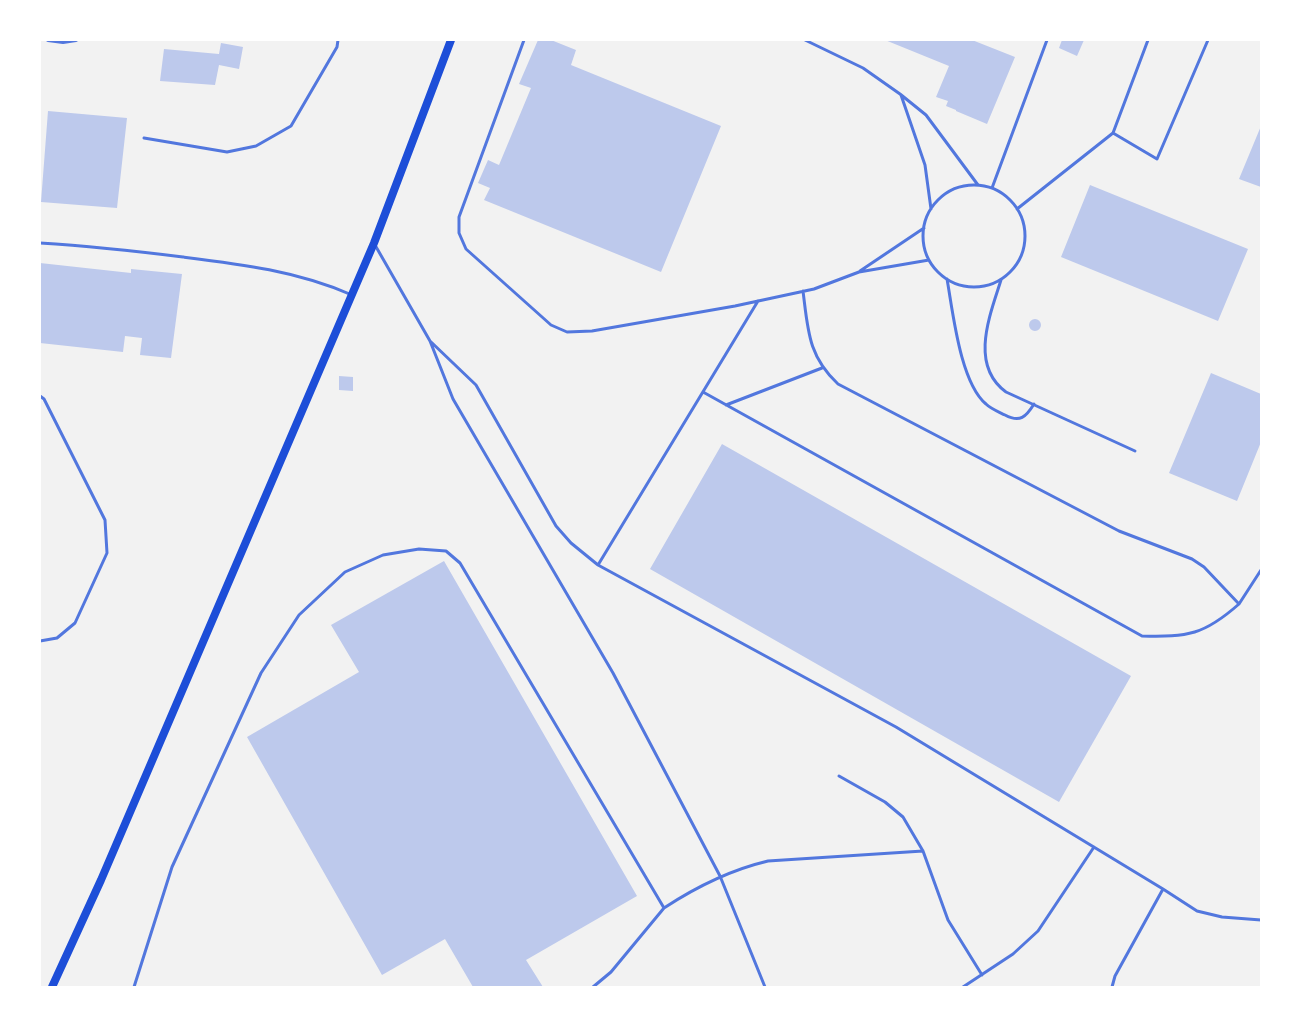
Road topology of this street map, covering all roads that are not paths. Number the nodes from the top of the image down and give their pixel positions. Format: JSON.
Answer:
{"nodes":[{"id":1,"x":48,"y":40,"type":"edge"},
{"id":2,"x":76,"y":40,"type":"edge"},
{"id":3,"x":338,"y":40,"type":"edge"},
{"id":4,"x":451,"y":40,"type":"edge"},
{"id":5,"x":524,"y":40,"type":"edge"},
{"id":6,"x":805,"y":40,"type":"edge"},
{"id":7,"x":1047,"y":40,"type":"edge"},
{"id":8,"x":1148,"y":40,"type":"edge"},
{"id":9,"x":1208,"y":40,"type":"edge"},
{"id":10,"x":900,"y":94,"type":"junction"},
{"id":11,"x":1113,"y":133,"type":"junction"},
{"id":12,"x":144,"y":138,"type":"dead end"},
{"id":13,"x":978,"y":185,"type":"junction"},
{"id":14,"x":992,"y":188,"type":"junction"},
{"id":15,"x":1017,"y":209,"type":"junction"},
{"id":16,"x":931,"y":210,"type":"junction"},
{"id":17,"x":924,"y":228,"type":"junction"},
{"id":18,"x":40,"y":242,"type":"edge"},
{"id":19,"x":374,"y":243,"type":"junction"},
{"id":20,"x":929,"y":260,"type":"junction"},
{"id":21,"x":859,"y":272,"type":"junction"},
{"id":22,"x":947,"y":279,"type":"junction"},
{"id":23,"x":1001,"y":280,"type":"junction"},
{"id":24,"x":802,"y":291,"type":"junction"},
{"id":25,"x":352,"y":295,"type":"junction"},
{"id":26,"x":758,"y":301,"type":"junction"},
{"id":27,"x":430,"y":340,"type":"junction"},
{"id":28,"x":822,"y":368,"type":"junction"},
{"id":29,"x":703,"y":392,"type":"junction"},
{"id":30,"x":40,"y":396,"type":"edge"},
{"id":31,"x":1034,"y":404,"type":"junction"},
{"id":32,"x":726,"y":405,"type":"junction"},
{"id":33,"x":1135,"y":451,"type":"dead end"},
{"id":34,"x":598,"y":565,"type":"junction"},
{"id":35,"x":1261,"y":570,"type":"edge"},
{"id":36,"x":1239,"y":604,"type":"junction"},
{"id":37,"x":40,"y":641,"type":"edge"},
{"id":38,"x":839,"y":776,"type":"dead end"},
{"id":39,"x":1094,"y":847,"type":"junction"},
{"id":40,"x":923,"y":851,"type":"junction"},
{"id":41,"x":720,"y":876,"type":"junction"},
{"id":42,"x":1163,"y":888,"type":"junction"},
{"id":43,"x":664,"y":908,"type":"junction"},
{"id":44,"x":1261,"y":920,"type":"edge"},
{"id":45,"x":982,"y":975,"type":"junction"},
{"id":46,"x":52,"y":987,"type":"edge"},
{"id":47,"x":134,"y":987,"type":"edge"},
{"id":48,"x":593,"y":987,"type":"edge"},
{"id":49,"x":765,"y":987,"type":"edge"},
{"id":50,"x":963,"y":987,"type":"edge"},
{"id":51,"x":1112,"y":987,"type":"edge"}],
"edges":[{"from":1,"to":2,"type":"street"},
{"from":3,"to":12,"type":"lane"},
{"from":4,"to":19,"type":"main road"},
{"from":5,"to":26,"type":"lane"},
{"from":6,"to":10,"type":"lane"},
{"from":7,"to":14,"type":"lane"},
{"from":8,"to":11,"type":"lane"},
{"from":9,"to":11,"type":"lane"},
{"from":10,"to":13,"type":"lane"},
{"from":10,"to":16,"type":"lane"},
{"from":11,"to":15,"type":"lane"},
{"from":13,"to":14,"type":"lane"},
{"from":13,"to":16,"type":"lane"},
{"from":14,"to":15,"type":"lane"},
{"from":15,"to":23,"type":"lane"},
{"from":16,"to":17,"type":"lane"},
{"from":17,"to":20,"type":"lane"},
{"from":17,"to":21,"type":"lane"},
{"from":18,"to":25,"type":"lane"},
{"from":19,"to":25,"type":"main road"},
{"from":19,"to":27,"type":"lane"},
{"from":20,"to":21,"type":"lane"},
{"from":20,"to":22,"type":"lane"},
{"from":21,"to":24,"type":"lane"},
{"from":22,"to":23,"type":"lane"},
{"from":22,"to":31,"type":"lane"},
{"from":23,"to":31,"type":"lane"},
{"from":24,"to":26,"type":"lane"},
{"from":24,"to":28,"type":"lane"},
{"from":25,"to":46,"type":"main road"},
{"from":26,"to":29,"type":"lane"},
{"from":27,"to":34,"type":"lane"},
{"from":27,"to":41,"type":"lane"},
{"from":28,"to":32,"type":"lane"},
{"from":28,"to":36,"type":"lane"},
{"from":29,"to":32,"type":"lane"},
{"from":29,"to":34,"type":"lane"},
{"from":30,"to":37,"type":"lane"},
{"from":31,"to":33,"type":"lane"},
{"from":32,"to":36,"type":"lane"},
{"from":34,"to":39,"type":"lane"},
{"from":35,"to":36,"type":"lane"},
{"from":38,"to":40,"type":"lane"},
{"from":39,"to":42,"type":"lane"},
{"from":39,"to":45,"type":"lane"},
{"from":40,"to":41,"type":"lane"},
{"from":40,"to":45,"type":"lane"},
{"from":41,"to":43,"type":"lane"},
{"from":41,"to":49,"type":"lane"},
{"from":42,"to":44,"type":"lane"},
{"from":42,"to":51,"type":"lane"},
{"from":43,"to":47,"type":"lane"},
{"from":43,"to":48,"type":"lane"},
{"from":45,"to":50,"type":"lane"}]}
